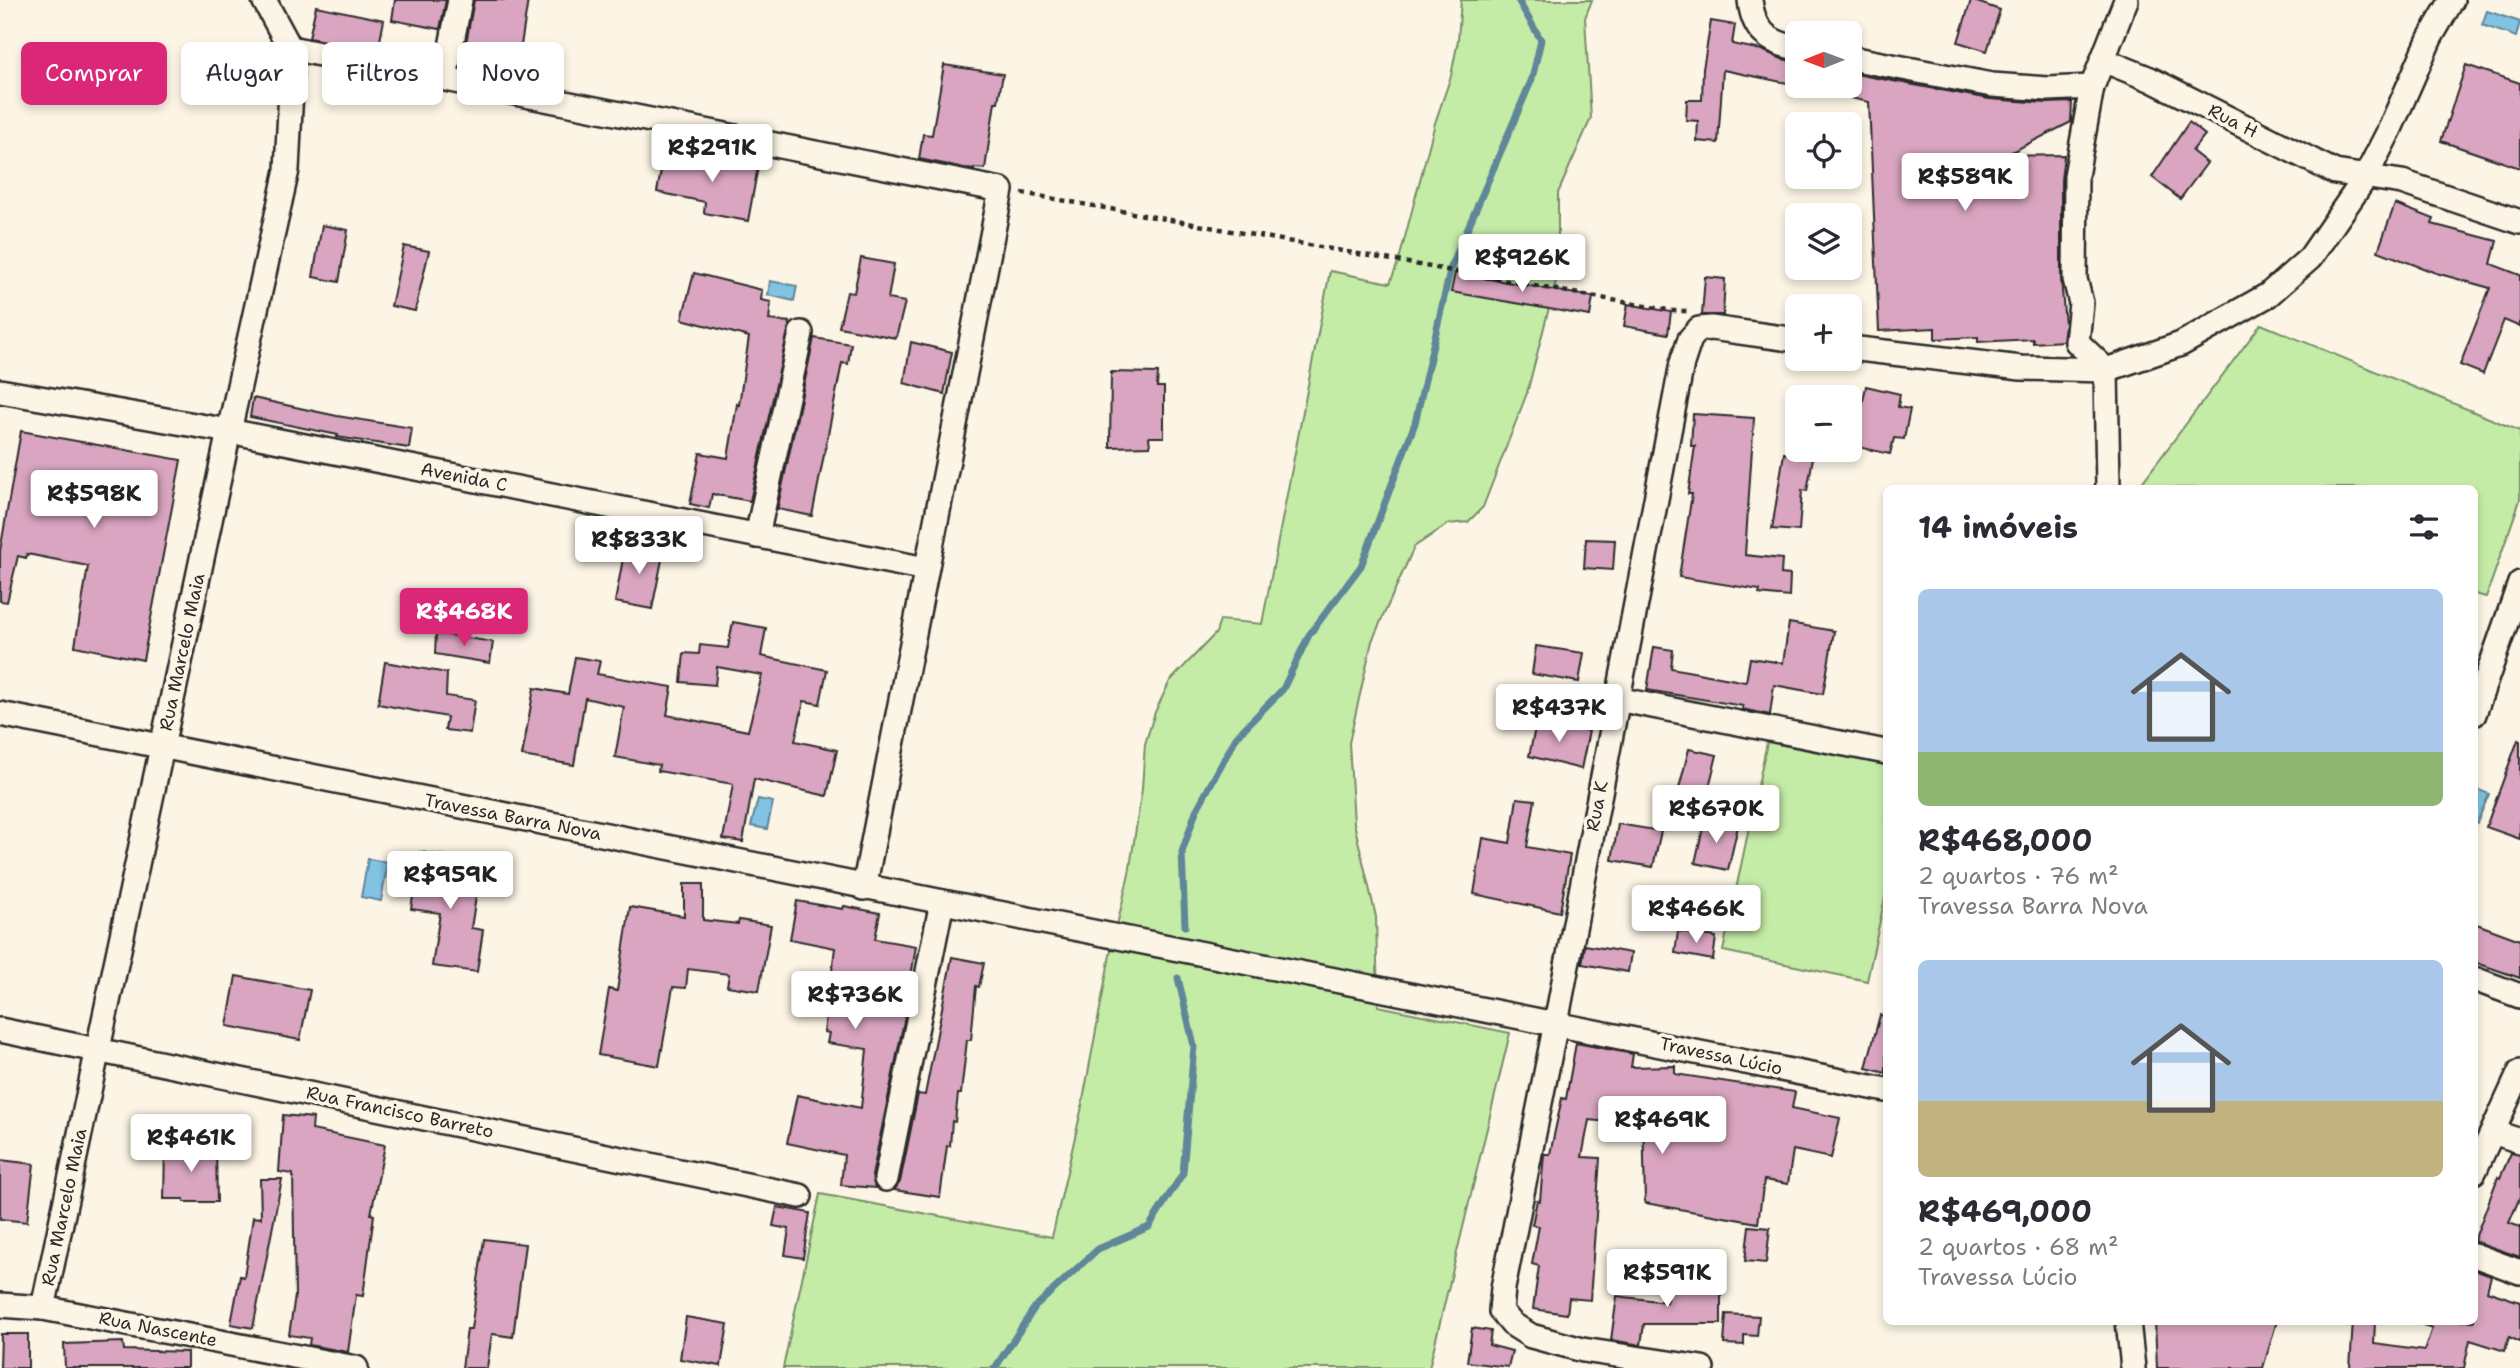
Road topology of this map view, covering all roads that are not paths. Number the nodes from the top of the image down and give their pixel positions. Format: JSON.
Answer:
{"nodes":[{"id":1,"x":264,"y":0,"type":"edge"},
{"id":2,"x":460,"y":0,"type":"edge"},
{"id":3,"x":1749,"y":0,"type":"edge"},
{"id":4,"x":2126,"y":0,"type":"edge"},
{"id":5,"x":2452,"y":0,"type":"edge"},
{"id":6,"x":287,"y":42,"type":"edge"},
{"id":7,"x":1785,"y":46,"type":"edge"},
{"id":8,"x":308,"y":52,"type":"edge"},
{"id":9,"x":1862,"y":60,"type":"edge"},
{"id":10,"x":2103,"y":61,"type":"junction"},
{"id":11,"x":444,"y":78,"type":"junction"},
{"id":12,"x":2092,"y":88,"type":"junction"},
{"id":13,"x":290,"y":105,"type":"edge"},
{"id":14,"x":2365,"y":178,"type":"junction"},
{"id":15,"x":2520,"y":222,"type":"edge"},
{"id":16,"x":801,"y":333,"type":"dead end"},
{"id":17,"x":1785,"y":338,"type":"edge"},
{"id":18,"x":1862,"y":349,"type":"edge"},
{"id":19,"x":2106,"y":370,"type":"junction"},
{"id":20,"x":0,"y":391,"type":"edge"},
{"id":21,"x":229,"y":431,"type":"junction"},
{"id":22,"x":2108,"y":485,"type":"edge"},
{"id":23,"x":757,"y":536,"type":"junction"},
{"id":24,"x":926,"y":569,"type":"junction"},
{"id":25,"x":2520,"y":583,"type":"edge"},
{"id":26,"x":1617,"y":699,"type":"junction"},
{"id":27,"x":2478,"y":703,"type":"edge"},
{"id":28,"x":0,"y":714,"type":"edge"},
{"id":29,"x":162,"y":746,"type":"junction"},
{"id":30,"x":1883,"y":751,"type":"edge"},
{"id":31,"x":864,"y":888,"type":"junction"},
{"id":32,"x":943,"y":902,"type":"junction"},
{"id":33,"x":2478,"y":980,"type":"edge"},
{"id":34,"x":2520,"y":996,"type":"edge"},
{"id":35,"x":1556,"y":1023,"type":"junction"},
{"id":36,"x":0,"y":1030,"type":"edge"},
{"id":37,"x":98,"y":1049,"type":"junction"},
{"id":38,"x":2520,"y":1072,"type":"edge"},
{"id":39,"x":1883,"y":1089,"type":"edge"},
{"id":40,"x":2493,"y":1132,"type":"junction"},
{"id":41,"x":2520,"y":1141,"type":"edge"},
{"id":42,"x":2478,"y":1164,"type":"edge"},
{"id":43,"x":886,"y":1180,"type":"dead end"},
{"id":44,"x":800,"y":1196,"type":"dead end"},
{"id":45,"x":2478,"y":1256,"type":"edge"},
{"id":46,"x":2520,"y":1272,"type":"edge"},
{"id":47,"x":0,"y":1305,"type":"edge"},
{"id":48,"x":43,"y":1308,"type":"junction"},
{"id":49,"x":2128,"y":1325,"type":"edge"},
{"id":50,"x":356,"y":1368,"type":"edge"},
{"id":51,"x":1702,"y":1368,"type":"edge"},
{"id":52,"x":2133,"y":1368,"type":"edge"}],
"edges":[{"from":1,"to":6,"type":"street","name":"Rua Marcelo Maia"},
{"from":2,"to":11,"type":"street"},
{"from":3,"to":7,"type":"street"},
{"from":4,"to":10,"type":"street"},
{"from":5,"to":14,"type":"street"},
{"from":8,"to":11,"type":"street"},
{"from":9,"to":12,"type":"street"},
{"from":10,"to":12,"type":"street"},
{"from":10,"to":14,"type":"street","name":"Rua H"},
{"from":11,"to":24,"type":"street"},
{"from":12,"to":19,"type":"street"},
{"from":13,"to":21,"type":"street","name":"Rua Marcelo Maia"},
{"from":14,"to":15,"type":"street","name":"Rua H"},
{"from":14,"to":19,"type":"street"},
{"from":16,"to":23,"type":"street"},
{"from":17,"to":26,"type":"street","name":"Rua K"},
{"from":18,"to":19,"type":"street"},
{"from":19,"to":22,"type":"street"},
{"from":20,"to":21,"type":"street","name":"Avenida C"},
{"from":21,"to":23,"type":"street","name":"Avenida C"},
{"from":21,"to":29,"type":"street","name":"Rua Marcelo Maia"},
{"from":23,"to":24,"type":"street","name":"Avenida C"},
{"from":24,"to":31,"type":"street"},
{"from":25,"to":27,"type":"street"},
{"from":26,"to":30,"type":"street"},
{"from":26,"to":35,"type":"street","name":"Rua K"},
{"from":28,"to":29,"type":"street","name":"Travessa Barra Nova"},
{"from":29,"to":31,"type":"street","name":"Travessa Barra Nova"},
{"from":29,"to":37,"type":"street","name":"Rua Marcelo Maia"},
{"from":31,"to":32,"type":"street","name":"Travessa Barra Nova"},
{"from":32,"to":35,"type":"street","name":"Travessa Lúcio"},
{"from":32,"to":43,"type":"street"},
{"from":33,"to":34,"type":"street"},
{"from":35,"to":39,"type":"street","name":"Travessa Lúcio"},
{"from":35,"to":51,"type":"street","name":"Rua K"},
{"from":36,"to":37,"type":"street","name":"Rua Francisco Barreto"},
{"from":37,"to":44,"type":"street","name":"Rua Francisco Barreto"},
{"from":37,"to":48,"type":"street","name":"Rua Marcelo Maia"},
{"from":38,"to":40,"type":"street"},
{"from":40,"to":41,"type":"street"},
{"from":40,"to":42,"type":"street"},
{"from":45,"to":46,"type":"street"},
{"from":47,"to":48,"type":"street","name":"Rua Nascente"},
{"from":48,"to":50,"type":"street","name":"Rua Nascente"},
{"from":49,"to":52,"type":"street"}]}
